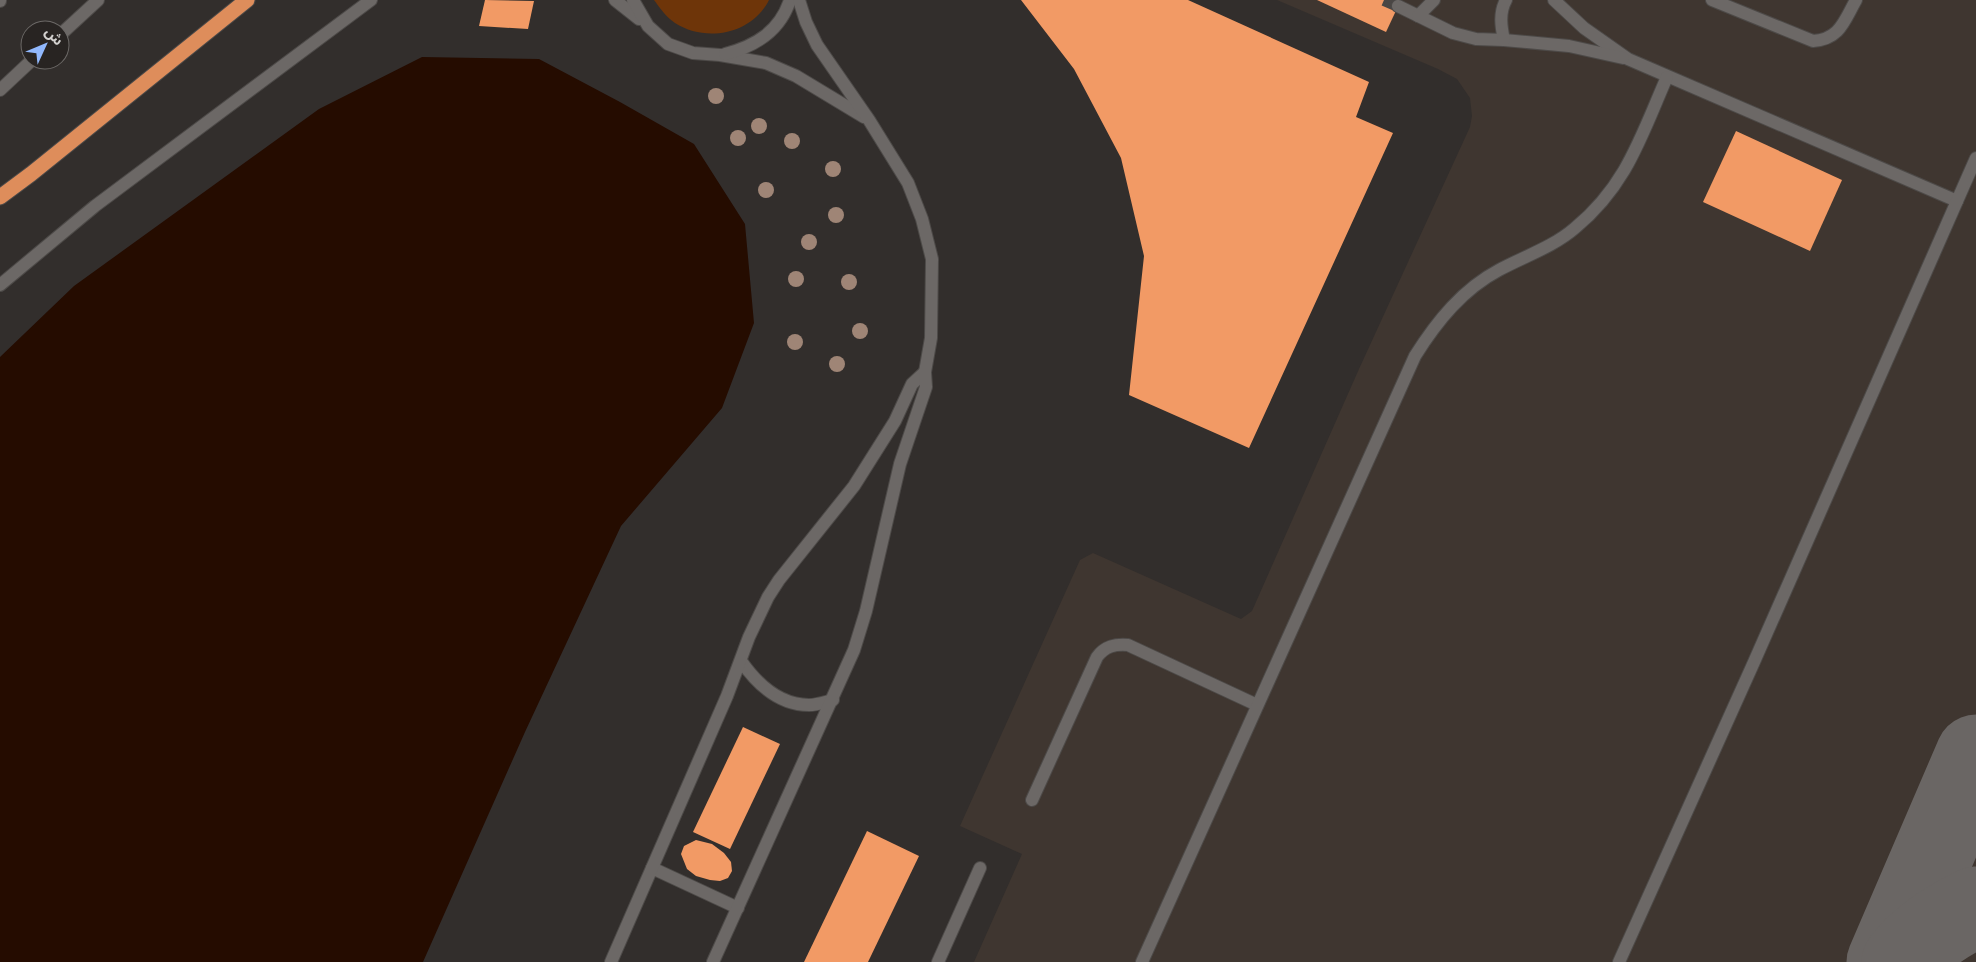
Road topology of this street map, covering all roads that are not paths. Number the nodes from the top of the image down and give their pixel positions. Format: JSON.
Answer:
{"nodes":[{"id":1,"x":98,"y":0,"type":"edge"},
{"id":2,"x":247,"y":0,"type":"edge"},
{"id":3,"x":370,"y":0,"type":"edge"},
{"id":4,"x":615,"y":0,"type":"edge"},
{"id":5,"x":633,"y":0,"type":"edge"},
{"id":6,"x":790,"y":0,"type":"edge"},
{"id":7,"x":799,"y":0,"type":"edge"},
{"id":8,"x":1434,"y":0,"type":"edge"},
{"id":9,"x":1506,"y":0,"type":"edge"},
{"id":10,"x":1554,"y":0,"type":"edge"},
{"id":11,"x":1712,"y":0,"type":"edge"},
{"id":12,"x":1856,"y":0,"type":"edge"},
{"id":13,"x":1398,"y":6,"type":"tunnel mouth"},
{"id":14,"x":1418,"y":16,"type":"junction"},
{"id":15,"x":70,"y":26,"type":"edge"},
{"id":16,"x":648,"y":26,"type":"junction"},
{"id":17,"x":1504,"y":40,"type":"junction"},
{"id":18,"x":720,"y":55,"type":"junction"},
{"id":19,"x":1628,"y":59,"type":"junction"},
{"id":20,"x":21,"y":70,"type":"edge"},
{"id":21,"x":1667,"y":77,"type":"junction"},
{"id":22,"x":0,"y":90,"type":"edge"},
{"id":23,"x":869,"y":120,"type":"junction"},
{"id":24,"x":1976,"y":158,"type":"edge"},
{"id":25,"x":0,"y":197,"type":"edge"},
{"id":26,"x":1957,"y":201,"type":"junction"},
{"id":27,"x":0,"y":285,"type":"edge"},
{"id":28,"x":925,"y":372,"type":"junction"},
{"id":29,"x":741,"y":661,"type":"junction"},
{"id":30,"x":832,"y":700,"type":"junction"},
{"id":31,"x":1257,"y":705,"type":"junction"},
{"id":32,"x":1032,"y":800,"type":"dead end"},
{"id":33,"x":652,"y":868,"type":"junction"},
{"id":34,"x":980,"y":868,"type":"dead end"},
{"id":35,"x":738,"y":908,"type":"junction"},
{"id":36,"x":611,"y":962,"type":"edge"},
{"id":37,"x":713,"y":962,"type":"edge"},
{"id":38,"x":938,"y":962,"type":"edge"},
{"id":39,"x":1142,"y":962,"type":"edge"},
{"id":40,"x":1619,"y":962,"type":"edge"}],
"edges":[{"from":1,"to":15,"type":"lane"},
{"from":2,"to":25,"type":"highway"},
{"from":3,"to":27,"type":"lane"},
{"from":4,"to":16,"type":"lane"},
{"from":5,"to":16,"type":"lane"},
{"from":6,"to":18,"type":"lane"},
{"from":7,"to":23,"type":"lane"},
{"from":8,"to":14,"type":"lane"},
{"from":9,"to":17,"type":"lane"},
{"from":10,"to":19,"type":"lane"},
{"from":11,"to":12,"type":"lane"},
{"from":13,"to":14,"type":"lane"},
{"from":14,"to":17,"type":"lane"},
{"from":16,"to":18,"type":"lane"},
{"from":17,"to":19,"type":"lane"},
{"from":18,"to":23,"type":"lane"},
{"from":19,"to":21,"type":"lane"},
{"from":20,"to":22,"type":"lane"},
{"from":21,"to":26,"type":"lane"},
{"from":21,"to":31,"type":"lane"},
{"from":23,"to":28,"type":"lane"},
{"from":24,"to":26,"type":"lane"},
{"from":26,"to":40,"type":"lane"},
{"from":28,"to":29,"type":"lane"},
{"from":28,"to":30,"type":"lane"},
{"from":29,"to":30,"type":"lane"},
{"from":29,"to":33,"type":"lane"},
{"from":30,"to":35,"type":"lane"},
{"from":31,"to":32,"type":"lane"},
{"from":31,"to":39,"type":"lane"},
{"from":33,"to":35,"type":"lane"},
{"from":33,"to":36,"type":"lane"},
{"from":34,"to":38,"type":"lane"},
{"from":35,"to":37,"type":"lane"}]}
